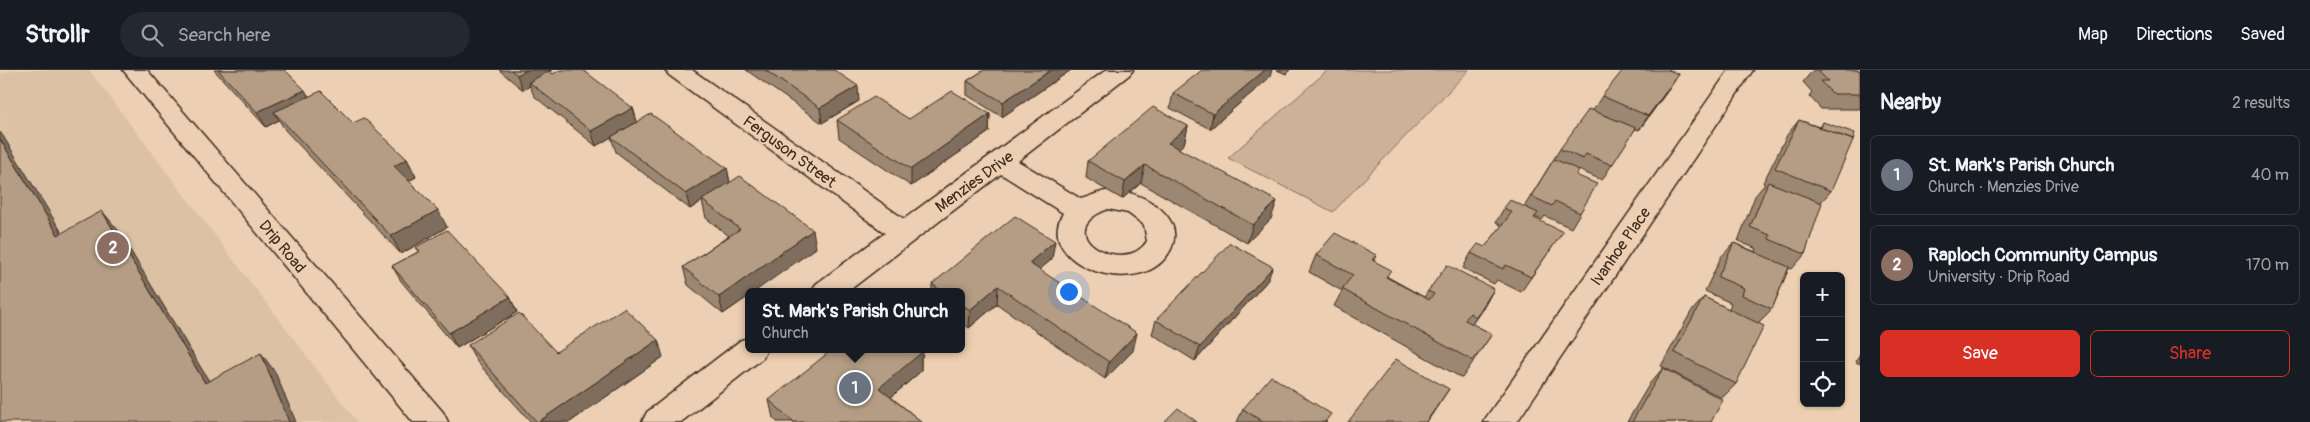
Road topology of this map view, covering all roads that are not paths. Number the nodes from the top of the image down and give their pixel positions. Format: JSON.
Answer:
{"nodes":[{"id":1,"x":136,"y":70,"type":"edge"},
{"id":2,"x":677,"y":70,"type":"edge"},
{"id":3,"x":1121,"y":70,"type":"edge"},
{"id":4,"x":1741,"y":70,"type":"edge"},
{"id":5,"x":1001,"y":162,"type":"junction"},
{"id":6,"x":1078,"y":210,"type":"dead end"},
{"id":7,"x":903,"y":232,"type":"junction"},
{"id":8,"x":831,"y":288,"type":"edge"},
{"id":9,"x":747,"y":353,"type":"edge"},
{"id":10,"x":432,"y":422,"type":"edge"},
{"id":11,"x":658,"y":422,"type":"edge"},
{"id":12,"x":1499,"y":422,"type":"edge"}],
"edges":[{"from":1,"to":10,"type":"street","name":"Drip Road"},
{"from":2,"to":7,"type":"street","name":"Ferguson Street"},
{"from":3,"to":5,"type":"street","name":"Menzies Drive"},
{"from":4,"to":12,"type":"street","name":"Ivanhoe Place"},
{"from":5,"to":6,"type":"street"},
{"from":5,"to":7,"type":"street","name":"Menzies Drive"},
{"from":7,"to":8,"type":"street","name":"Menzies Drive"},
{"from":9,"to":11,"type":"street"}]}
